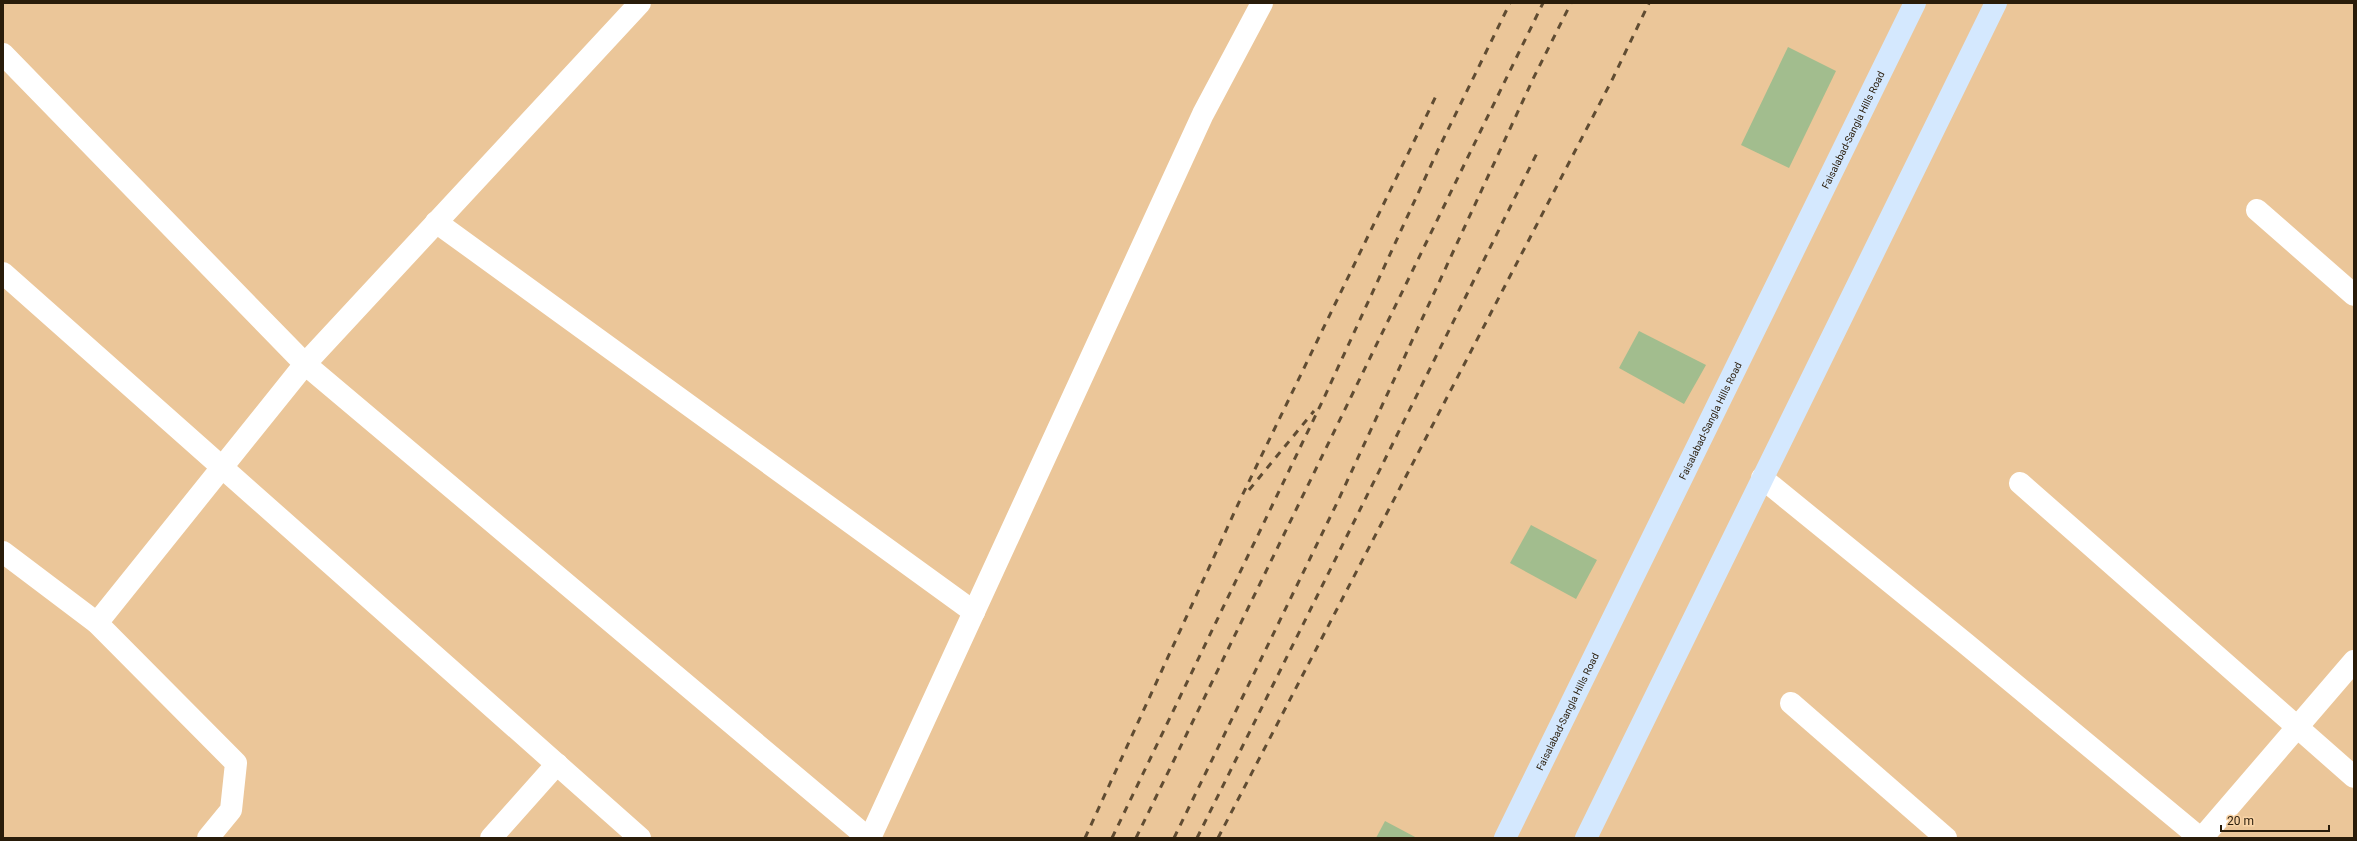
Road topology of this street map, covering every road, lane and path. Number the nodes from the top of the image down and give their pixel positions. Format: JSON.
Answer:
{"nodes":[{"id":1,"x":640,"y":3,"type":"edge"},
{"id":2,"x":1262,"y":3,"type":"edge"},
{"id":3,"x":1915,"y":3,"type":"edge"},
{"id":4,"x":1996,"y":3,"type":"edge"},
{"id":5,"x":3,"y":54,"type":"edge"},
{"id":6,"x":2257,"y":210,"type":"dead end"},
{"id":7,"x":436,"y":222,"type":"junction"},
{"id":8,"x":3,"y":273,"type":"edge"},
{"id":9,"x":2354,"y":296,"type":"edge"},
{"id":10,"x":305,"y":364,"type":"junction"},
{"id":11,"x":222,"y":467,"type":"junction"},
{"id":12,"x":1762,"y":478,"type":"junction"},
{"id":13,"x":2020,"y":483,"type":"dead end"},
{"id":14,"x":3,"y":552,"type":"edge"},
{"id":15,"x":974,"y":612,"type":"junction"},
{"id":16,"x":97,"y":623,"type":"junction"},
{"id":17,"x":2354,"y":661,"type":"edge"},
{"id":18,"x":1791,"y":703,"type":"dead end"},
{"id":19,"x":2297,"y":727,"type":"junction"},
{"id":20,"x":557,"y":764,"type":"junction"},
{"id":21,"x":2354,"y":777,"type":"edge"},
{"id":22,"x":1938,"y":835,"type":"edge"},
{"id":23,"x":208,"y":838,"type":"edge"},
{"id":24,"x":491,"y":838,"type":"edge"},
{"id":25,"x":640,"y":838,"type":"edge"},
{"id":26,"x":869,"y":838,"type":"edge"},
{"id":27,"x":1505,"y":838,"type":"edge"},
{"id":28,"x":1586,"y":838,"type":"edge"},
{"id":29,"x":2201,"y":838,"type":"edge"}],
"edges":[{"from":1,"to":7,"type":"street"},
{"from":2,"to":15,"type":"street"},
{"from":3,"to":27,"type":"main road","name":"Faisalabad-Sangla Hills Road"},
{"from":4,"to":12,"type":"main road"},
{"from":5,"to":10,"type":"street"},
{"from":6,"to":9,"type":"street"},
{"from":7,"to":10,"type":"street"},
{"from":7,"to":15,"type":"street"},
{"from":8,"to":11,"type":"street"},
{"from":10,"to":11,"type":"street"},
{"from":10,"to":26,"type":"street"},
{"from":11,"to":16,"type":"street"},
{"from":11,"to":20,"type":"street"},
{"from":12,"to":28,"type":"main road"},
{"from":12,"to":29,"type":"street"},
{"from":13,"to":19,"type":"street"},
{"from":14,"to":16,"type":"street"},
{"from":15,"to":26,"type":"street"},
{"from":16,"to":23,"type":"street"},
{"from":17,"to":19,"type":"street"},
{"from":18,"to":22,"type":"street"},
{"from":19,"to":21,"type":"street"},
{"from":19,"to":29,"type":"street"},
{"from":20,"to":24,"type":"street"},
{"from":20,"to":25,"type":"street"}]}
